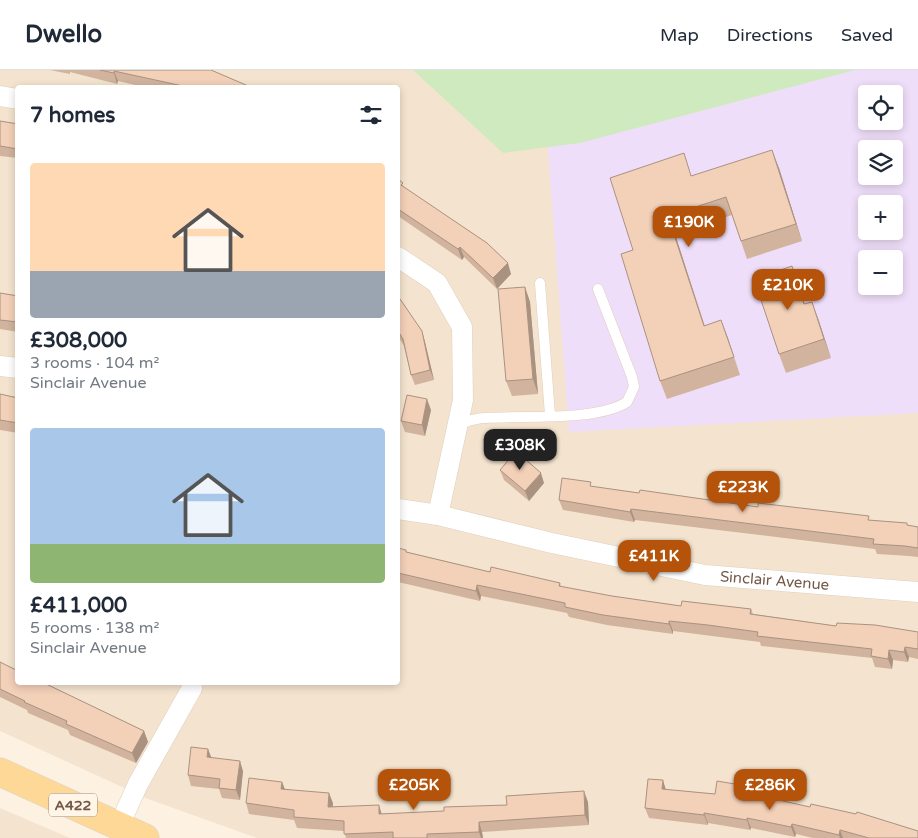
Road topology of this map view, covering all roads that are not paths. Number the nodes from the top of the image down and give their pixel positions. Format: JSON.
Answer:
{"nodes":[{"id":1,"x":0,"y":96,"type":"edge"},
{"id":2,"x":15,"y":98,"type":"edge"},
{"id":3,"x":400,"y":258,"type":"edge"},
{"id":4,"x":540,"y":283,"type":"dead end"},
{"id":5,"x":598,"y":288,"type":"dead end"},
{"id":6,"x":0,"y":366,"type":"edge"},
{"id":7,"x":15,"y":368,"type":"edge"},
{"id":8,"x":550,"y":415,"type":"junction"},
{"id":9,"x":458,"y":424,"type":"junction"},
{"id":10,"x":400,"y":509,"type":"edge"},
{"id":11,"x":438,"y":516,"type":"junction"},
{"id":12,"x":918,"y":592,"type":"edge"},
{"id":13,"x":192,"y":688,"type":"dead end"},
{"id":14,"x":0,"y":772,"type":"edge"},
{"id":15,"x":119,"y":826,"type":"junction"},
{"id":16,"x":146,"y":838,"type":"edge"}],
"edges":[{"from":1,"to":2,"type":"street"},
{"from":3,"to":9,"type":"street"},
{"from":4,"to":8,"type":"lane"},
{"from":5,"to":8,"type":"lane"},
{"from":6,"to":7,"type":"street"},
{"from":8,"to":9,"type":"lane"},
{"from":9,"to":11,"type":"street"},
{"from":10,"to":11,"type":"street","name":"Sinclair Avenue"},
{"from":11,"to":12,"type":"street","name":"Sinclair Avenue"},
{"from":13,"to":15,"type":"street"},
{"from":14,"to":15,"type":"main road","number":"A422"},
{"from":15,"to":16,"type":"main road","number":"A422"}]}
